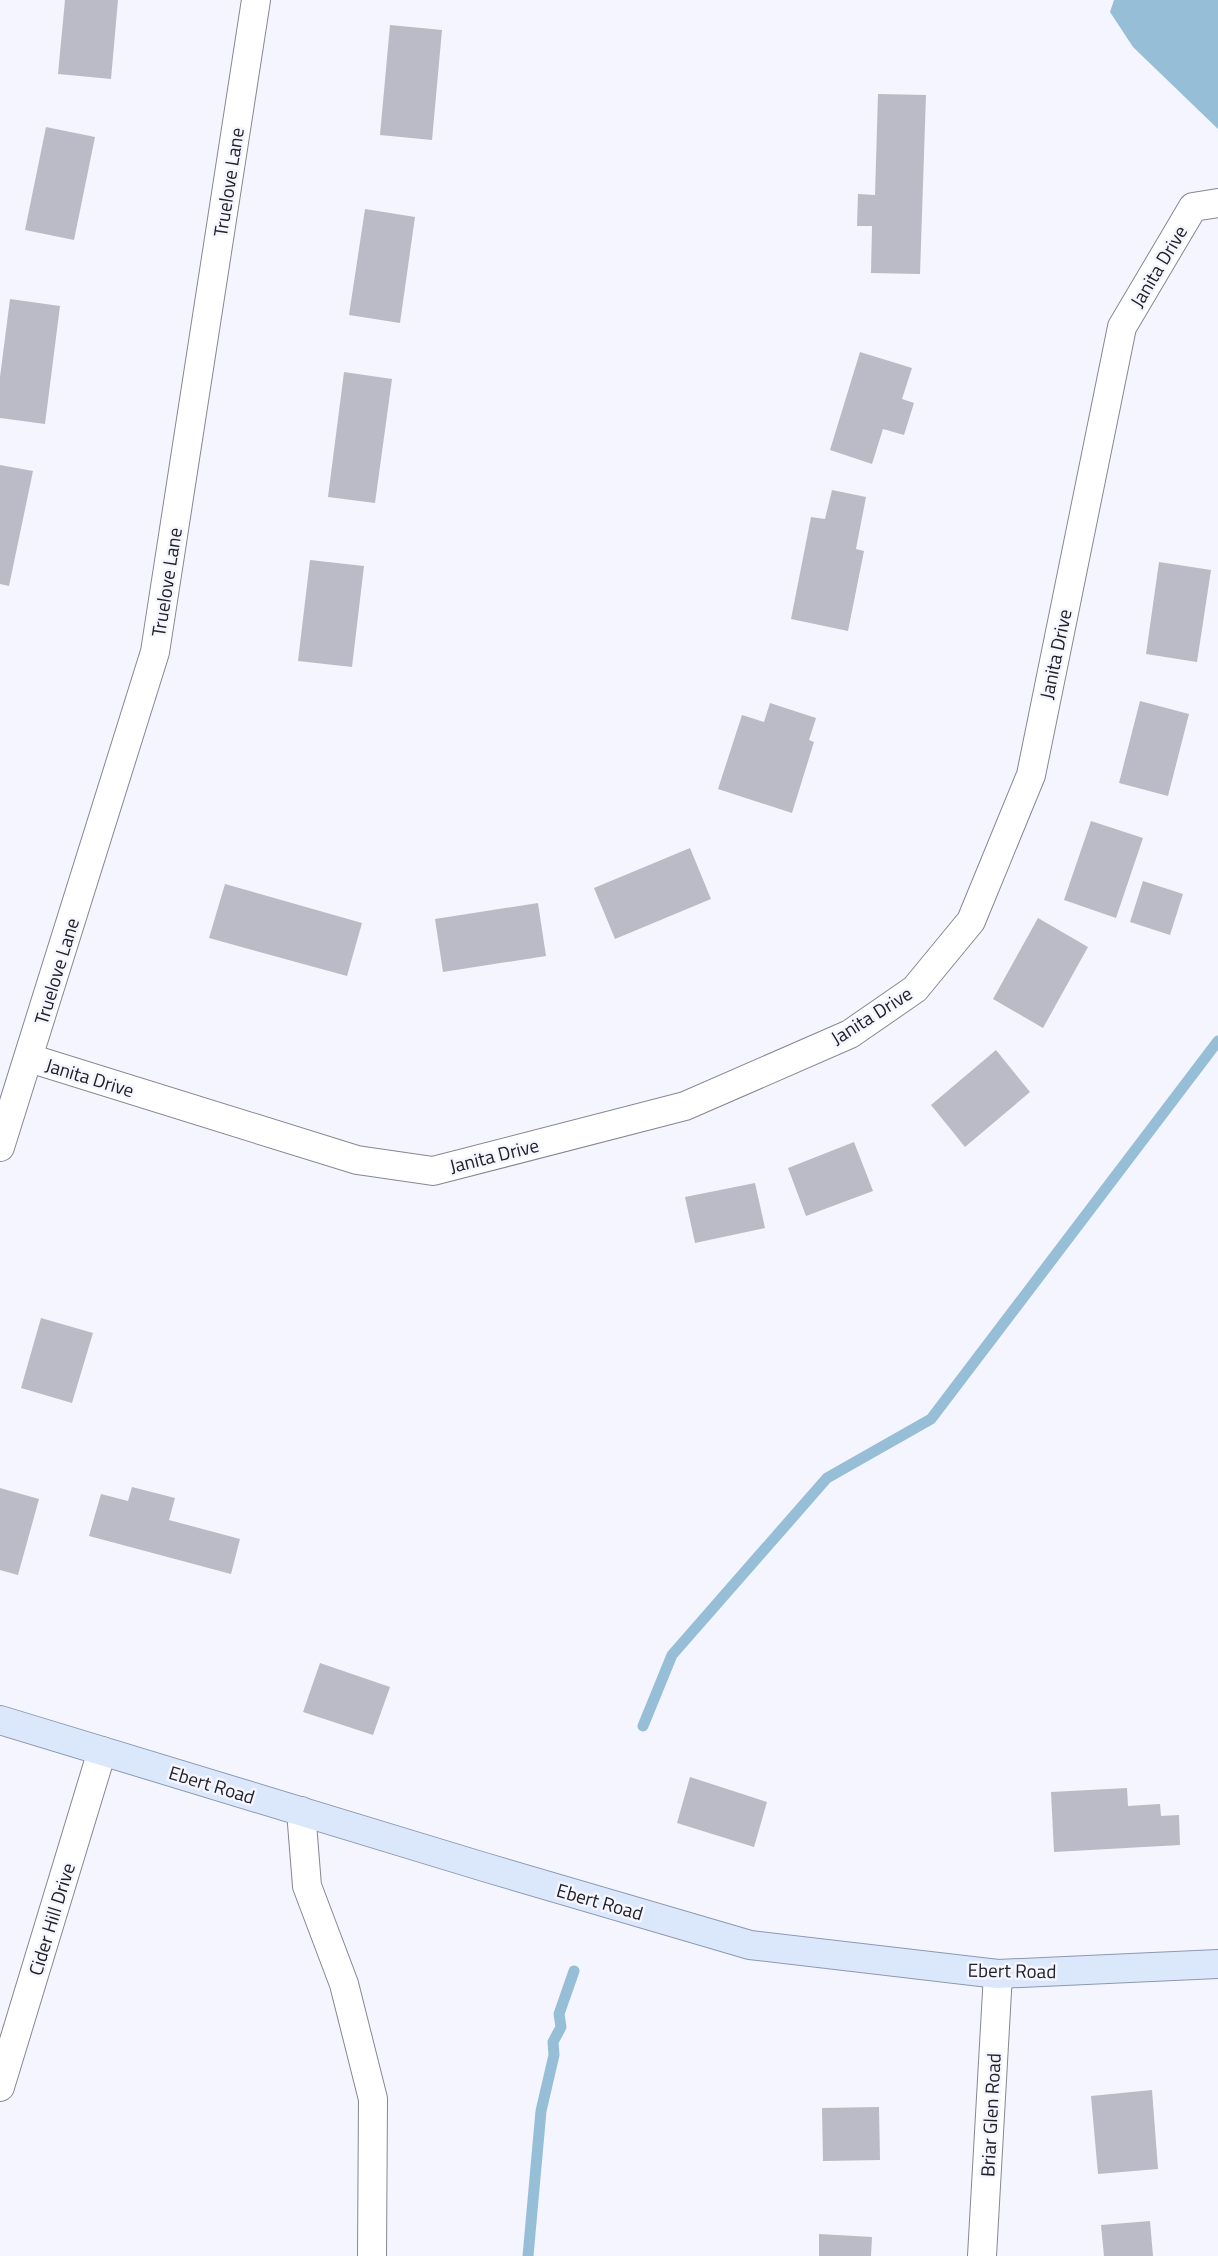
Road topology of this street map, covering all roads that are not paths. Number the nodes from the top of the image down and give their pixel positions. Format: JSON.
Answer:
{"nodes":[{"id":1,"x":256,"y":0,"type":"edge"},
{"id":2,"x":1218,"y":203,"type":"edge"},
{"id":3,"x":29,"y":1058,"type":"junction"},
{"id":4,"x":0,"y":1147,"type":"edge"},
{"id":5,"x":0,"y":1720,"type":"edge"},
{"id":6,"x":102,"y":1751,"type":"junction"},
{"id":7,"x":301,"y":1811,"type":"junction"},
{"id":8,"x":1218,"y":1964,"type":"edge"},
{"id":9,"x":998,"y":1974,"type":"junction"},
{"id":10,"x":0,"y":2087,"type":"edge"},
{"id":11,"x":372,"y":2256,"type":"edge"},
{"id":12,"x":982,"y":2256,"type":"edge"}],
"edges":[{"from":1,"to":3,"type":"street","name":"Truelove Lane"},
{"from":2,"to":3,"type":"street","name":"Janita Drive"},
{"from":3,"to":4,"type":"street","name":"Truelove Lane"},
{"from":5,"to":6,"type":"main road","name":"Ebert Road"},
{"from":6,"to":7,"type":"main road","name":"Ebert Road"},
{"from":6,"to":10,"type":"street","name":"Cider Hill Drive"},
{"from":7,"to":9,"type":"main road","name":"Ebert Road"},
{"from":7,"to":11,"type":"street"},
{"from":8,"to":9,"type":"main road","name":"Ebert Road"},
{"from":9,"to":12,"type":"street","name":"Briar Glen Road"}]}
